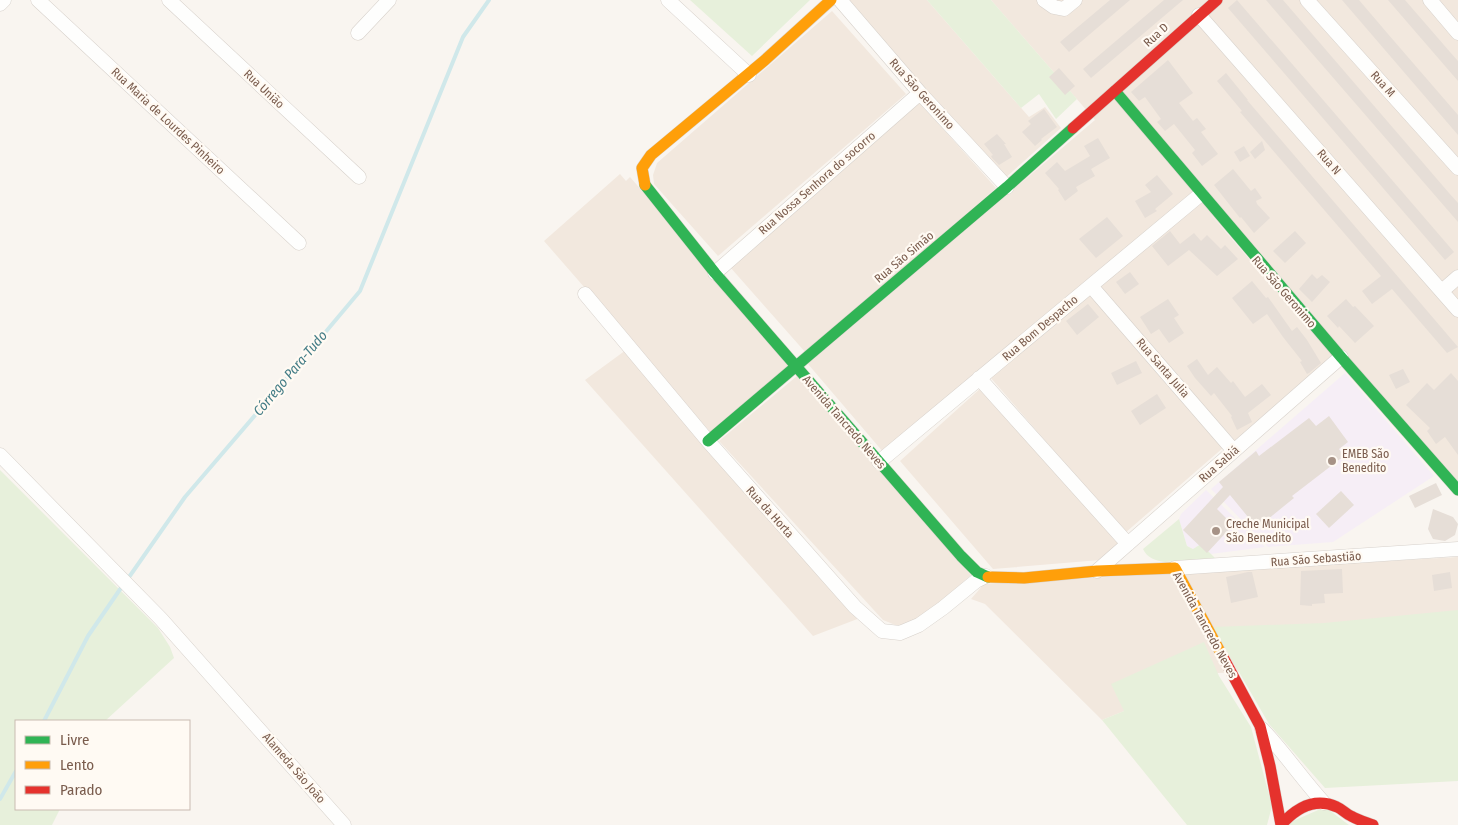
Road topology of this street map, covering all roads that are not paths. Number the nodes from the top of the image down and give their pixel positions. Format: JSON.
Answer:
{"nodes":[{"id":1,"x":4,"y":0,"type":"edge"},
{"id":2,"x":38,"y":0,"type":"edge"},
{"id":3,"x":169,"y":0,"type":"edge"},
{"id":4,"x":389,"y":0,"type":"edge"},
{"id":5,"x":668,"y":0,"type":"edge"},
{"id":6,"x":831,"y":0,"type":"edge"},
{"id":7,"x":840,"y":0,"type":"edge"},
{"id":8,"x":1044,"y":0,"type":"edge"},
{"id":9,"x":1075,"y":0,"type":"edge"},
{"id":10,"x":1217,"y":0,"type":"edge"},
{"id":11,"x":1307,"y":0,"type":"edge"},
{"id":12,"x":1430,"y":0,"type":"edge"},
{"id":13,"x":0,"y":4,"type":"edge"},
{"id":14,"x":1199,"y":15,"type":"junction"},
{"id":15,"x":358,"y":33,"type":"dead end"},
{"id":16,"x":1458,"y":33,"type":"edge"},
{"id":17,"x":749,"y":75,"type":"junction"},
{"id":18,"x":1114,"y":91,"type":"junction"},
{"id":19,"x":920,"y":92,"type":"junction"},
{"id":20,"x":1458,"y":168,"type":"edge"},
{"id":21,"x":359,"y":177,"type":"dead end"},
{"id":22,"x":1007,"y":188,"type":"junction"},
{"id":23,"x":1201,"y":194,"type":"junction"},
{"id":24,"x":299,"y":243,"type":"dead end"},
{"id":25,"x":715,"y":273,"type":"junction"},
{"id":26,"x":1458,"y":277,"type":"edge"},
{"id":27,"x":1091,"y":286,"type":"junction"},
{"id":28,"x":1442,"y":291,"type":"junction"},
{"id":29,"x":585,"y":294,"type":"dead end"},
{"id":30,"x":1458,"y":310,"type":"edge"},
{"id":31,"x":1341,"y":358,"type":"junction"},
{"id":32,"x":796,"y":366,"type":"junction"},
{"id":33,"x":979,"y":378,"type":"junction"},
{"id":34,"x":708,"y":441,"type":"junction"},
{"id":35,"x":1234,"y":451,"type":"junction"},
{"id":36,"x":0,"y":455,"type":"edge"},
{"id":37,"x":879,"y":462,"type":"junction"},
{"id":38,"x":1458,"y":490,"type":"edge"},
{"id":39,"x":1128,"y":544,"type":"junction"},
{"id":40,"x":1458,"y":549,"type":"edge"},
{"id":41,"x":1175,"y":568,"type":"junction"},
{"id":42,"x":1097,"y":571,"type":"junction"},
{"id":43,"x":986,"y":576,"type":"junction"},
{"id":44,"x":1260,"y":726,"type":"junction"},
{"id":45,"x":1324,"y":803,"type":"junction"},
{"id":46,"x":1353,"y":821,"type":"edge"},
{"id":47,"x":344,"y":825,"type":"edge"},
{"id":48,"x":1281,"y":825,"type":"edge"},
{"id":49,"x":1373,"y":825,"type":"edge"}],
"edges":[{"from":1,"to":13,"type":"street"},
{"from":2,"to":24,"type":"street","name":"Rua Maria de Lourdes Pinheiro"},
{"from":3,"to":21,"type":"street","name":"Rua União"},
{"from":4,"to":15,"type":"street"},
{"from":5,"to":17,"type":"street"},
{"from":6,"to":17,"type":"street","name":"Avenida Tancredo Neves"},
{"from":7,"to":19,"type":"street","name":"Rua São Geronimo"},
{"from":8,"to":9,"type":"street"},
{"from":10,"to":14,"type":"street","name":"Rua D"},
{"from":11,"to":20,"type":"street","name":"Rua M"},
{"from":12,"to":16,"type":"street"},
{"from":14,"to":18,"type":"street","name":"Rua D"},
{"from":14,"to":28,"type":"street","name":"Rua N"},
{"from":17,"to":25,"type":"street","name":"Avenida Tancredo Neves"},
{"from":18,"to":22,"type":"street","name":"Rua São Simão"},
{"from":18,"to":23,"type":"street","name":"Rua São Geronimo"},
{"from":19,"to":22,"type":"street","name":"Rua São Geronimo"},
{"from":19,"to":25,"type":"street","name":"Rua Nossa Senhora do socorro"},
{"from":22,"to":32,"type":"street","name":"Rua São Simão"},
{"from":23,"to":27,"type":"street","name":"Rua Bom Despacho"},
{"from":23,"to":31,"type":"street","name":"Rua São Geronimo"},
{"from":25,"to":32,"type":"street","name":"Avenida Tancredo Neves"},
{"from":26,"to":28,"type":"street"},
{"from":27,"to":33,"type":"street","name":"Rua Bom Despacho"},
{"from":27,"to":35,"type":"street","name":"Rua Santa Julia"},
{"from":28,"to":30,"type":"street","name":"Rua N"},
{"from":29,"to":34,"type":"street","name":"Rua da Horta"},
{"from":31,"to":35,"type":"street","name":"Rua Sabiá"},
{"from":31,"to":38,"type":"street","name":"Rua São Geronimo"},
{"from":32,"to":34,"type":"street","name":"Rua São Simão"},
{"from":32,"to":37,"type":"street","name":"Avenida Tancredo Neves"},
{"from":33,"to":37,"type":"street","name":"Rua Bom Despacho"},
{"from":33,"to":39,"type":"street"},
{"from":34,"to":43,"type":"street","name":"Rua da Horta"},
{"from":35,"to":39,"type":"street","name":"Rua Sabiá"},
{"from":36,"to":47,"type":"street","name":"Alameda São João"},
{"from":37,"to":43,"type":"street","name":"Avenida Tancredo Neves"},
{"from":39,"to":42,"type":"street","name":"Rua Sabiá"},
{"from":40,"to":41,"type":"street","name":"Rua São Sebastião"},
{"from":41,"to":42,"type":"street","name":"Avenida Tancredo Neves"},
{"from":41,"to":44,"type":"street","name":"Avenida Tancredo Neves"},
{"from":42,"to":43,"type":"street","name":"Avenida Tancredo Neves"},
{"from":44,"to":45,"type":"street","name":"Avenida Tancredo Neves"},
{"from":44,"to":48,"type":"street","name":"Avenida Tancredo Neves"},
{"from":45,"to":46,"type":"street"},
{"from":45,"to":48,"type":"street"},
{"from":46,"to":49,"type":"street"}]}
